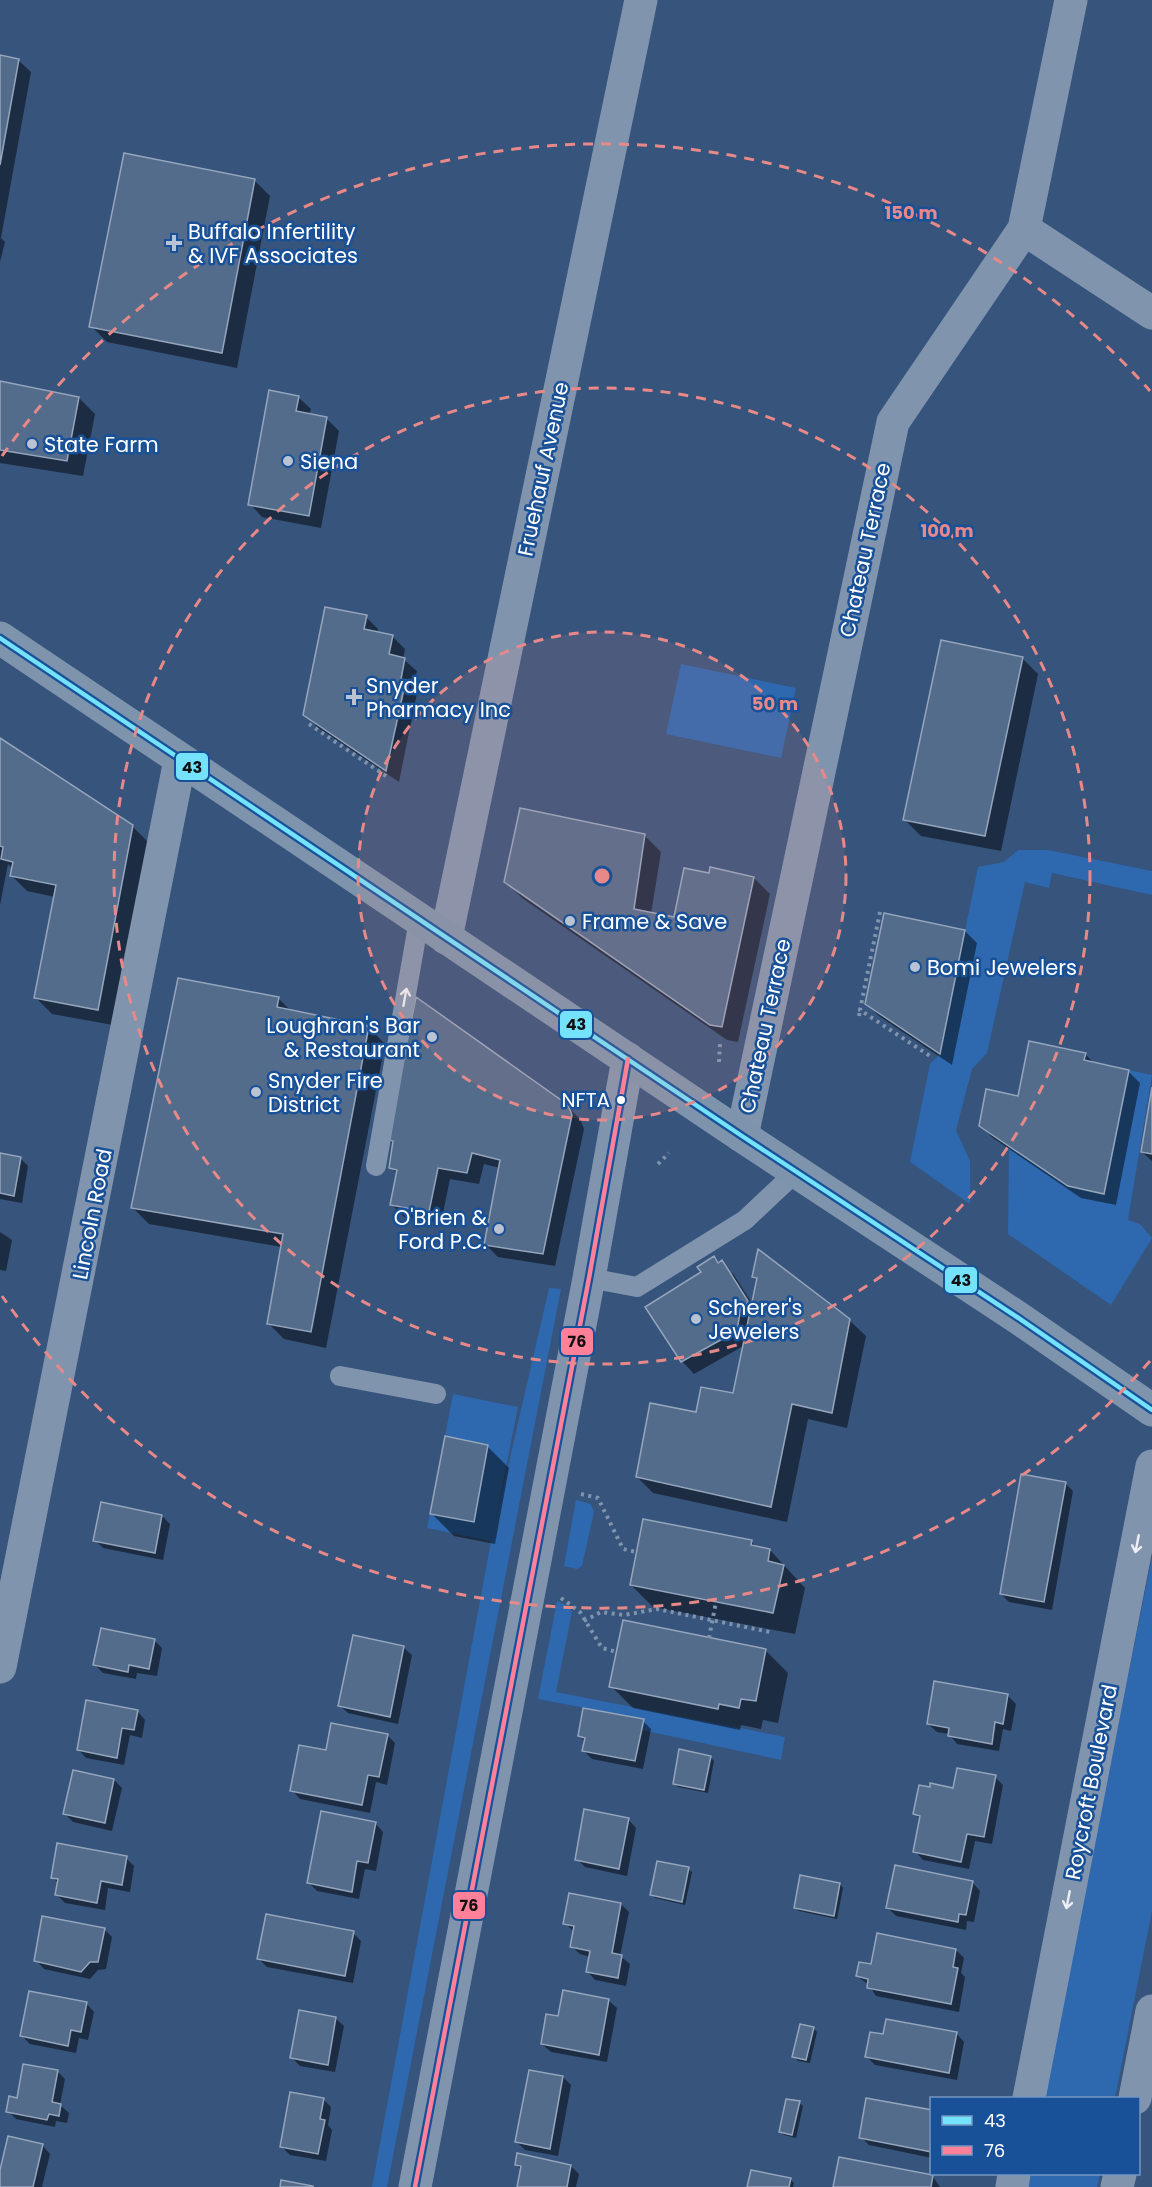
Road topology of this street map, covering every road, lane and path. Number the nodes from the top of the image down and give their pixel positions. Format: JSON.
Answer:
{"nodes":[{"id":1,"x":641,"y":0,"type":"edge"},
{"id":2,"x":1071,"y":0,"type":"edge"},
{"id":3,"x":1024,"y":229,"type":"junction"},
{"id":4,"x":1152,"y":314,"type":"edge"},
{"id":5,"x":0,"y":638,"type":"edge"},
{"id":6,"x":309,"y":724,"type":"dead end"},
{"id":7,"x":180,"y":760,"type":"junction"},
{"id":8,"x":386,"y":776,"type":"dead end"},
{"id":9,"x":880,"y":912,"type":"dead end"},
{"id":10,"x":419,"y":920,"type":"junction"},
{"id":11,"x":446,"y":938,"type":"junction"},
{"id":12,"x":860,"y":1010,"type":"junction"},
{"id":13,"x":859,"y":1016,"type":"dead end"},
{"id":14,"x":720,"y":1044,"type":"dead end"},
{"id":15,"x":930,"y":1056,"type":"dead end"},
{"id":16,"x":628,"y":1059,"type":"junction"},
{"id":17,"x":719,"y":1062,"type":"dead end"},
{"id":18,"x":742,"y":1136,"type":"junction"},
{"id":19,"x":669,"y":1153,"type":"dead end"},
{"id":20,"x":658,"y":1164,"type":"dead end"},
{"id":21,"x":376,"y":1166,"type":"dead end"},
{"id":22,"x":797,"y":1171,"type":"junction"},
{"id":23,"x":589,"y":1278,"type":"junction"},
{"id":24,"x":340,"y":1376,"type":"dead end"},
{"id":25,"x":436,"y":1394,"type":"dead end"},
{"id":26,"x":1152,"y":1410,"type":"edge"},
{"id":27,"x":1152,"y":1466,"type":"edge"},
{"id":28,"x":578,"y":1493,"type":"dead end"},
{"id":29,"x":636,"y":1552,"type":"dead end"},
{"id":30,"x":558,"y":1597,"type":"dead end"},
{"id":31,"x":716,"y":1602,"type":"dead end"},
{"id":32,"x":713,"y":1620,"type":"junction"},
{"id":33,"x":584,"y":1621,"type":"junction"},
{"id":34,"x":770,"y":1632,"type":"dead end"},
{"id":35,"x":709,"y":1638,"type":"dead end"},
{"id":36,"x":617,"y":1652,"type":"dead end"},
{"id":37,"x":0,"y":1667,"type":"edge"},
{"id":38,"x":1152,"y":2011,"type":"edge"},
{"id":39,"x":1029,"y":2097,"type":"edge"},
{"id":40,"x":1135,"y":2097,"type":"edge"},
{"id":41,"x":415,"y":2187,"type":"edge"}],
"edges":[{"from":1,"to":11,"type":"street","name":"Fruehauf Avenue"},
{"from":2,"to":3,"type":"street","name":"Chateau Terrace"},
{"from":3,"to":4,"type":"street"},
{"from":3,"to":18,"type":"street","name":"Chateau Terrace"},
{"from":5,"to":7,"type":"main road"},
{"from":6,"to":8,"type":"path"},
{"from":7,"to":10,"type":"main road"},
{"from":7,"to":37,"type":"street","name":"Lincoln Road"},
{"from":9,"to":12,"type":"path"},
{"from":10,"to":11,"type":"main road"},
{"from":21,"to":10,"type":"lane","one_way":true},
{"from":11,"to":16,"type":"main road"},
{"from":12,"to":13,"type":"path"},
{"from":12,"to":15,"type":"path"},
{"from":14,"to":17,"type":"path"},
{"from":16,"to":18,"type":"main road"},
{"from":16,"to":23,"type":"street"},
{"from":18,"to":22,"type":"main road"},
{"from":19,"to":20,"type":"path"},
{"from":22,"to":23,"type":"lane"},
{"from":22,"to":26,"type":"main road"},
{"from":23,"to":41,"type":"street"},
{"from":24,"to":25,"type":"lane"},
{"from":27,"to":39,"type":"street","name":"Roycroft Boulevard","one_way":true},
{"from":28,"to":29,"type":"path"},
{"from":30,"to":33,"type":"path"},
{"from":31,"to":32,"type":"path"},
{"from":32,"to":33,"type":"path"},
{"from":32,"to":34,"type":"path"},
{"from":32,"to":35,"type":"path"},
{"from":33,"to":36,"type":"path"},
{"from":38,"to":40,"type":"street"}]}
